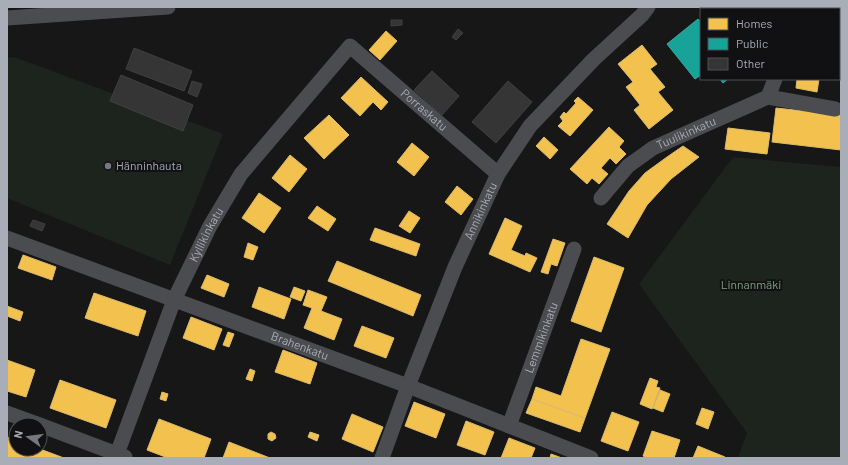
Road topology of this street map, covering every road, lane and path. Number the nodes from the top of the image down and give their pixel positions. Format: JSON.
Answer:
{"nodes":[{"id":1,"x":13,"y":7,"type":"edge"},
{"id":2,"x":168,"y":7,"type":"edge"},
{"id":3,"x":648,"y":7,"type":"edge"},
{"id":4,"x":7,"y":17,"type":"edge"},
{"id":5,"x":350,"y":46,"type":"joint"},
{"id":6,"x":775,"y":80,"type":"edge"},
{"id":7,"x":768,"y":98,"type":"junction"},
{"id":8,"x":835,"y":109,"type":"dead end"},
{"id":9,"x":498,"y":174,"type":"junction"},
{"id":10,"x":601,"y":198,"type":"dead end"},
{"id":11,"x":7,"y":238,"type":"edge"},
{"id":12,"x":574,"y":250,"type":"dead end"},
{"id":13,"x":174,"y":300,"type":"junction"},
{"id":14,"x":408,"y":386,"type":"junction"},
{"id":15,"x":7,"y":413,"type":"edge"},
{"id":16,"x":18,"y":417,"type":"edge"},
{"id":17,"x":509,"y":426,"type":"junction"},
{"id":18,"x":48,"y":428,"type":"edge"},
{"id":19,"x":120,"y":457,"type":"edge"},
{"id":20,"x":382,"y":458,"type":"edge"},
{"id":21,"x":591,"y":458,"type":"edge"}],
"edges":[{"from":1,"to":4,"type":"street"},
{"from":2,"to":4,"type":"street"},
{"from":3,"to":9,"type":"street","name":"Annikinkatu"},
{"from":5,"to":9,"type":"street","name":"Porraskatu"},
{"from":5,"to":13,"type":"street","name":"Kyllikinkatu"},
{"from":6,"to":7,"type":"street"},
{"from":7,"to":8,"type":"street"},
{"from":7,"to":10,"type":"street","name":"Tuulikinkatu"},
{"from":9,"to":14,"type":"street","name":"Annikinkatu"},
{"from":11,"to":13,"type":"street","name":"Brahenkatu"},
{"from":12,"to":17,"type":"street","name":"Lemmikinkatu"},
{"from":13,"to":14,"type":"street","name":"Brahenkatu"},
{"from":13,"to":19,"type":"street","name":"Kyllikinkatu"},
{"from":14,"to":17,"type":"street","name":"Brahenkatu"},
{"from":14,"to":20,"type":"street","name":"Annikinkatu"},
{"from":15,"to":16,"type":"street"},
{"from":17,"to":21,"type":"street","name":"Brahenkatu"},
{"from":18,"to":19,"type":"street"}]}
